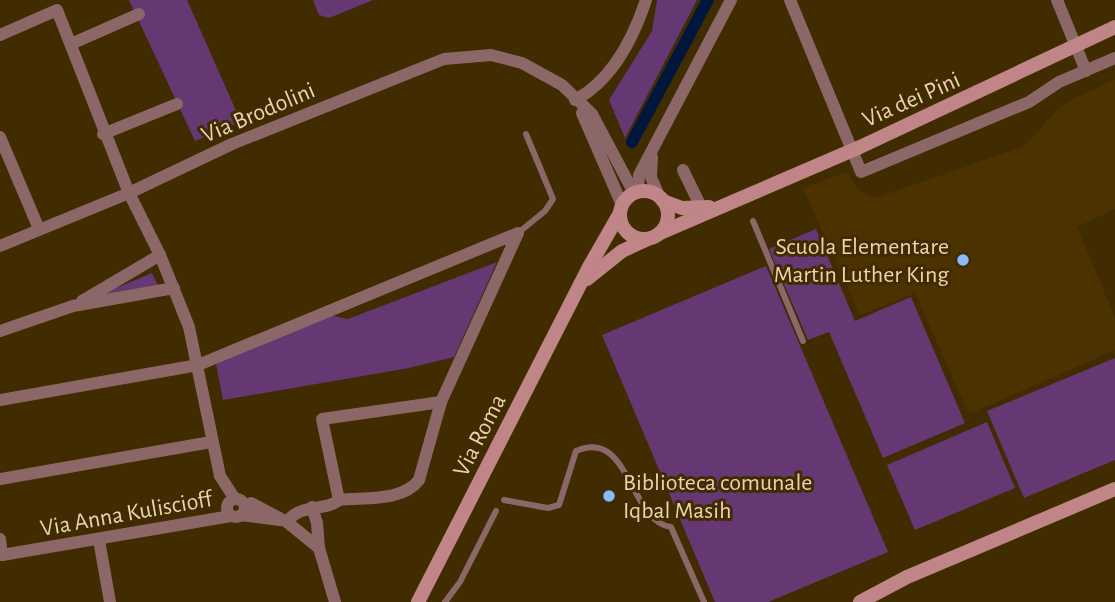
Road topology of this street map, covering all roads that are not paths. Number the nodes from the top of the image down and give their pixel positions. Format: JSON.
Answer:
{"nodes":[{"id":1,"x":646,"y":0,"type":"edge"},
{"id":2,"x":731,"y":0,"type":"edge"},
{"id":3,"x":790,"y":0,"type":"edge"},
{"id":4,"x":1057,"y":0,"type":"edge"},
{"id":5,"x":139,"y":14,"type":"dead end"},
{"id":6,"x":1115,"y":27,"type":"edge"},
{"id":7,"x":0,"y":35,"type":"edge"},
{"id":8,"x":71,"y":44,"type":"junction"},
{"id":9,"x":1076,"y":44,"type":"junction"},
{"id":10,"x":1115,"y":58,"type":"edge"},
{"id":11,"x":1086,"y":71,"type":"junction"},
{"id":12,"x":575,"y":100,"type":"junction"},
{"id":13,"x":177,"y":104,"type":"dead end"},
{"id":14,"x":103,"y":134,"type":"junction"},
{"id":15,"x":526,"y":134,"type":"dead end"},
{"id":16,"x":0,"y":137,"type":"edge"},
{"id":17,"x":654,"y":147,"type":"junction"},
{"id":18,"x":852,"y":151,"type":"junction"},
{"id":19,"x":683,"y":170,"type":"dead end"},
{"id":20,"x":129,"y":193,"type":"junction"},
{"id":21,"x":636,"y":193,"type":"junction"},
{"id":22,"x":661,"y":199,"type":"junction"},
{"id":23,"x":722,"y":205,"type":"junction"},
{"id":24,"x":621,"y":209,"type":"junction"},
{"id":25,"x":702,"y":209,"type":"junction"},
{"id":26,"x":753,"y":222,"type":"dead end"},
{"id":27,"x":39,"y":229,"type":"junction"},
{"id":28,"x":518,"y":233,"type":"junction"},
{"id":29,"x":656,"y":235,"type":"junction"},
{"id":30,"x":0,"y":246,"type":"edge"},
{"id":31,"x":160,"y":255,"type":"junction"},
{"id":32,"x":174,"y":288,"type":"junction"},
{"id":33,"x":579,"y":288,"type":"junction"},
{"id":34,"x":73,"y":306,"type":"junction"},
{"id":35,"x":0,"y":331,"type":"edge"},
{"id":36,"x":803,"y":341,"type":"dead end"},
{"id":37,"x":198,"y":365,"type":"junction"},
{"id":38,"x":0,"y":400,"type":"edge"},
{"id":39,"x":440,"y":402,"type":"junction"},
{"id":40,"x":211,"y":442,"type":"junction"},
{"id":41,"x":0,"y":479,"type":"edge"},
{"id":42,"x":1115,"y":489,"type":"edge"},
{"id":43,"x":339,"y":500,"type":"junction"},
{"id":44,"x":504,"y":500,"type":"dead end"},
{"id":45,"x":312,"y":507,"type":"junction"},
{"id":46,"x":238,"y":509,"type":"junction"},
{"id":47,"x":496,"y":511,"type":"dead end"},
{"id":48,"x":287,"y":522,"type":"junction"},
{"id":49,"x":0,"y":539,"type":"edge"},
{"id":50,"x":99,"y":540,"type":"junction"},
{"id":51,"x":319,"y":548,"type":"junction"},
{"id":52,"x":110,"y":602,"type":"edge"},
{"id":53,"x":335,"y":602,"type":"edge"},
{"id":54,"x":418,"y":602,"type":"edge"},
{"id":55,"x":445,"y":602,"type":"edge"},
{"id":56,"x":704,"y":602,"type":"edge"},
{"id":57,"x":860,"y":602,"type":"edge"}],
"edges":[{"from":1,"to":12,"type":"street"},
{"from":2,"to":17,"type":"street"},
{"from":3,"to":18,"type":"street"},
{"from":4,"to":9,"type":"street"},
{"from":5,"to":8,"type":"street"},
{"from":6,"to":9,"type":"street","name":"Via dei Pini"},
{"from":7,"to":8,"type":"street"},
{"from":8,"to":14,"type":"street"},
{"from":9,"to":11,"type":"street"},
{"from":9,"to":18,"type":"street","name":"Via dei Pini"},
{"from":10,"to":11,"type":"street"},
{"from":11,"to":18,"type":"street"},
{"from":12,"to":20,"type":"street","name":"Via Brodolini"},
{"from":12,"to":21,"type":"street","name":"Via Brodolini"},
{"from":12,"to":24,"type":"street","name":"Via Brodolini"},
{"from":13,"to":14,"type":"street"},
{"from":14,"to":20,"type":"street"},
{"from":15,"to":28,"type":"lane"},
{"from":16,"to":27,"type":"street"},
{"from":17,"to":21,"type":"street"},
{"from":17,"to":22,"type":"street"},
{"from":18,"to":23,"type":"street","name":"Via dei Pini"},
{"from":19,"to":25,"type":"street"},
{"from":20,"to":27,"type":"street","name":"Via Brodolini"},
{"from":20,"to":31,"type":"street"},
{"from":21,"to":22,"type":"street"},
{"from":21,"to":24,"type":"street"},
{"from":22,"to":25,"type":"street","name":"Via dei Pini"},
{"from":22,"to":29,"type":"street"},
{"from":23,"to":25,"type":"street","name":"Via dei Pini"},
{"from":23,"to":29,"type":"street","name":"Via dei Pini"},
{"from":24,"to":29,"type":"street"},
{"from":24,"to":33,"type":"street","name":"Via Roma"},
{"from":26,"to":36,"type":"lane"},
{"from":27,"to":30,"type":"street","name":"Via Brodolini"},
{"from":28,"to":37,"type":"street"},
{"from":28,"to":39,"type":"street"},
{"from":29,"to":33,"type":"street","name":"Via Roma"},
{"from":31,"to":32,"type":"street"},
{"from":31,"to":34,"type":"street"},
{"from":32,"to":34,"type":"street"},
{"from":32,"to":37,"type":"street"},
{"from":33,"to":54,"type":"street","name":"Via Roma"},
{"from":34,"to":35,"type":"street"},
{"from":37,"to":38,"type":"street"},
{"from":37,"to":40,"type":"street"},
{"from":39,"to":43,"type":"street"},
{"from":39,"to":43,"type":"street"},
{"from":40,"to":41,"type":"street"},
{"from":40,"to":46,"type":"street"},
{"from":42,"to":57,"type":"street"},
{"from":43,"to":45,"type":"street"},
{"from":44,"to":56,"type":"lane"},
{"from":45,"to":48,"type":"street"},
{"from":45,"to":51,"type":"street"},
{"from":46,"to":48,"type":"street","name":"Via Anna Kuliscioff"},
{"from":46,"to":50,"type":"street","name":"Via Anna Kuliscioff"},
{"from":47,"to":55,"type":"lane"},
{"from":48,"to":51,"type":"street"},
{"from":49,"to":50,"type":"street","name":"Via Anna Kuliscioff"},
{"from":50,"to":52,"type":"street"},
{"from":51,"to":53,"type":"street"}]}
